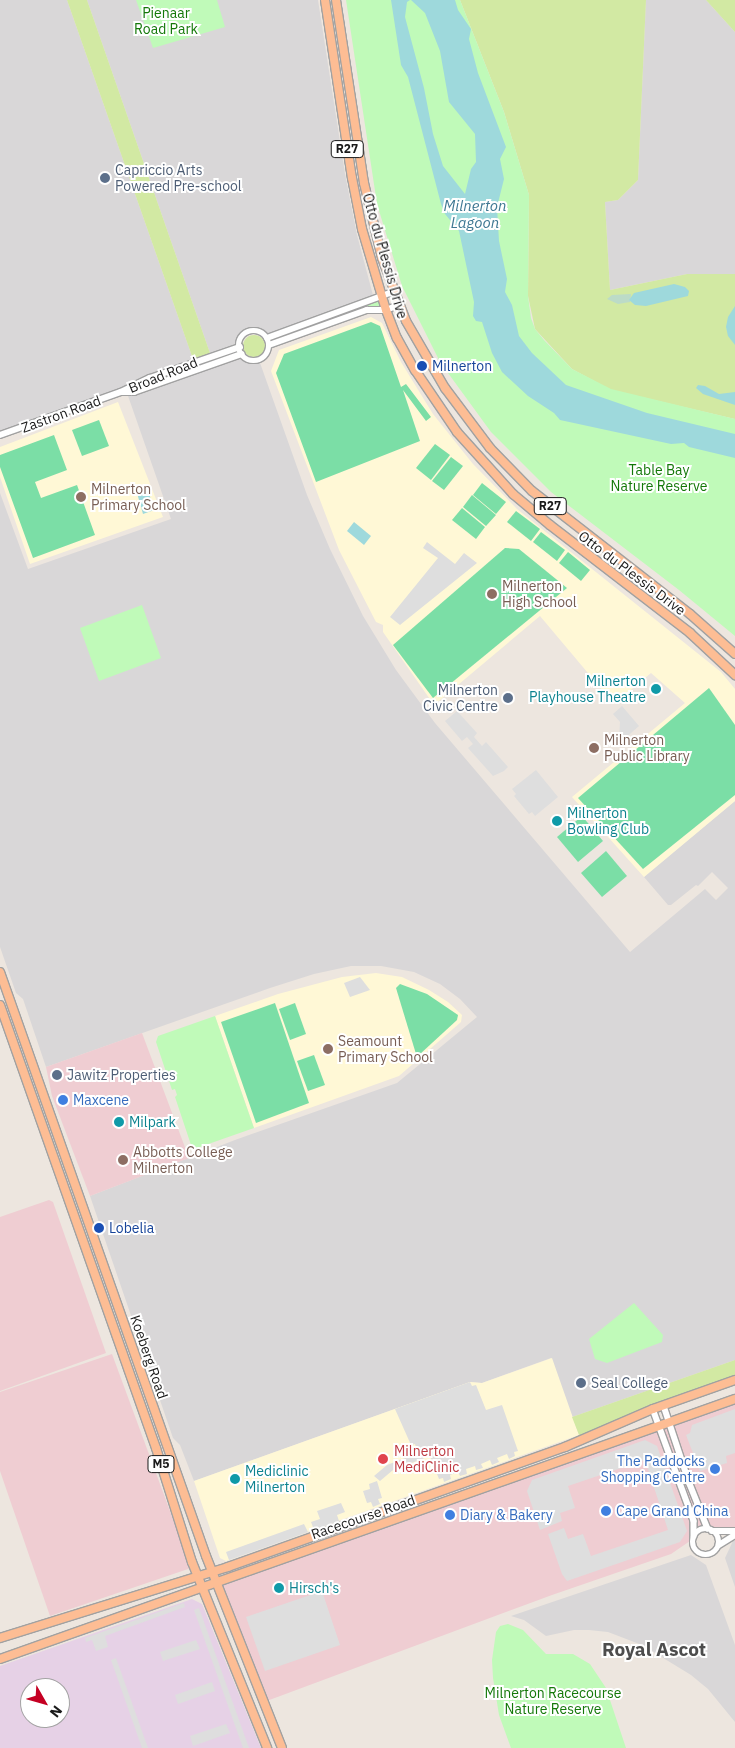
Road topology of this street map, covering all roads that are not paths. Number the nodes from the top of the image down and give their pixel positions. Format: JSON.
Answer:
{"nodes":[{"id":1,"x":325,"y":0,"type":"edge"},
{"id":2,"x":336,"y":0,"type":"edge"},
{"id":3,"x":393,"y":292,"type":"junction"},
{"id":4,"x":381,"y":296,"type":"junction"},
{"id":5,"x":399,"y":305,"type":"junction"},
{"id":6,"x":386,"y":310,"type":"junction"},
{"id":7,"x":336,"y":312,"type":"junction"},
{"id":8,"x":338,"y":320,"type":"junction"},
{"id":9,"x":267,"y":338,"type":"junction"},
{"id":10,"x":269,"y":345,"type":"junction"},
{"id":11,"x":240,"y":347,"type":"junction"},
{"id":12,"x":242,"y":354,"type":"junction"},
{"id":13,"x":121,"y":392,"type":"junction"},
{"id":14,"x":0,"y":435,"type":"edge"},
{"id":15,"x":735,"y":654,"type":"edge"},
{"id":16,"x":735,"y":675,"type":"edge"},
{"id":17,"x":0,"y":972,"type":"edge"},
{"id":18,"x":11,"y":1005,"type":"junction"},
{"id":19,"x":0,"y":1008,"type":"edge"},
{"id":20,"x":735,"y":1380,"type":"edge"},
{"id":21,"x":735,"y":1399,"type":"edge"},
{"id":22,"x":664,"y":1406,"type":"junction"},
{"id":23,"x":653,"y":1409,"type":"junction"},
{"id":24,"x":668,"y":1422,"type":"junction"},
{"id":25,"x":658,"y":1426,"type":"junction"},
{"id":26,"x":710,"y":1530,"type":"junction"},
{"id":27,"x":735,"y":1531,"type":"edge"},
{"id":28,"x":735,"y":1535,"type":"edge"},
{"id":29,"x":694,"y":1536,"type":"junction"},
{"id":30,"x":719,"y":1545,"type":"junction"},
{"id":31,"x":212,"y":1571,"type":"junction"},
{"id":32,"x":198,"y":1575,"type":"junction"},
{"id":33,"x":216,"y":1583,"type":"junction"},
{"id":34,"x":203,"y":1589,"type":"junction"},
{"id":35,"x":0,"y":1638,"type":"edge"},
{"id":36,"x":0,"y":1659,"type":"edge"},
{"id":37,"x":267,"y":1748,"type":"edge"},
{"id":38,"x":282,"y":1748,"type":"edge"}],
"edges":[{"from":1,"to":4,"type":"main road","name":"Otto du Plessis Drive","number":"R27"},
{"from":2,"to":3,"type":"main road","name":"Otto du Plessis Drive","number":"R27"},
{"from":3,"to":4,"type":"street","name":"Broad Road"},
{"from":3,"to":5,"type":"main road","name":"Otto du Plessis Drive","number":"R27"},
{"from":4,"to":6,"type":"main road","name":"Otto du Plessis Drive","number":"R27"},
{"from":4,"to":7,"type":"street","name":"Broad Road"},
{"from":5,"to":6,"type":"street","name":"Broad Road"},
{"from":5,"to":15,"type":"main road","name":"Otto du Plessis Drive","number":"R27"},
{"from":6,"to":8,"type":"street","name":"Broad Road"},
{"from":6,"to":16,"type":"main road","name":"Otto du Plessis Drive","number":"R27"},
{"from":7,"to":8,"type":"street"},
{"from":7,"to":9,"type":"street","name":"Broad Road"},
{"from":8,"to":10,"type":"street","name":"Broad Road"},
{"from":9,"to":10,"type":"street"},
{"from":9,"to":11,"type":"street","name":"Broad Road"},
{"from":10,"to":12,"type":"street","name":"Broad Road"},
{"from":11,"to":12,"type":"street"},
{"from":11,"to":13,"type":"street","name":"Broad Road"},
{"from":12,"to":13,"type":"street","name":"Broad Road"},
{"from":13,"to":14,"type":"street","name":"Zastron Road"},
{"from":17,"to":18,"type":"main road","name":"Koeberg Road","number":"M5"},
{"from":18,"to":19,"type":"street"},
{"from":18,"to":31,"type":"main road","name":"Koeberg Road","number":"M5"},
{"from":19,"to":32,"type":"main road","name":"Koeberg Road","number":"M5"},
{"from":20,"to":22,"type":"main road","name":"Racecourse Road"},
{"from":21,"to":24,"type":"main road","name":"Racecourse Road"},
{"from":22,"to":23,"type":"main road","name":"Racecourse Road"},
{"from":22,"to":24,"type":"street"},
{"from":23,"to":25,"type":"street"},
{"from":23,"to":31,"type":"main road","name":"Racecourse Road"},
{"from":24,"to":25,"type":"main road","name":"Racecourse Road"},
{"from":24,"to":26,"type":"street"},
{"from":25,"to":29,"type":"street"},
{"from":25,"to":33,"type":"main road","name":"Racecourse Road"},
{"from":26,"to":27,"type":"street"},
{"from":26,"to":29,"type":"street"},
{"from":26,"to":30,"type":"street"},
{"from":28,"to":30,"type":"street"},
{"from":29,"to":30,"type":"street"},
{"from":31,"to":32,"type":"main road","name":"Racecourse Road"},
{"from":31,"to":33,"type":"main road","name":"Koeberg Road","number":"M5"},
{"from":32,"to":34,"type":"main road","name":"Koeberg Road","number":"M5"},
{"from":32,"to":35,"type":"main road","name":"Racecourse Road"},
{"from":33,"to":34,"type":"main road","name":"Racecourse Road"},
{"from":33,"to":38,"type":"main road","name":"Koeberg Road","number":"M5"},
{"from":34,"to":36,"type":"main road","name":"Racecourse Road"},
{"from":34,"to":37,"type":"main road","name":"Koeberg Road","number":"M5"}]}
